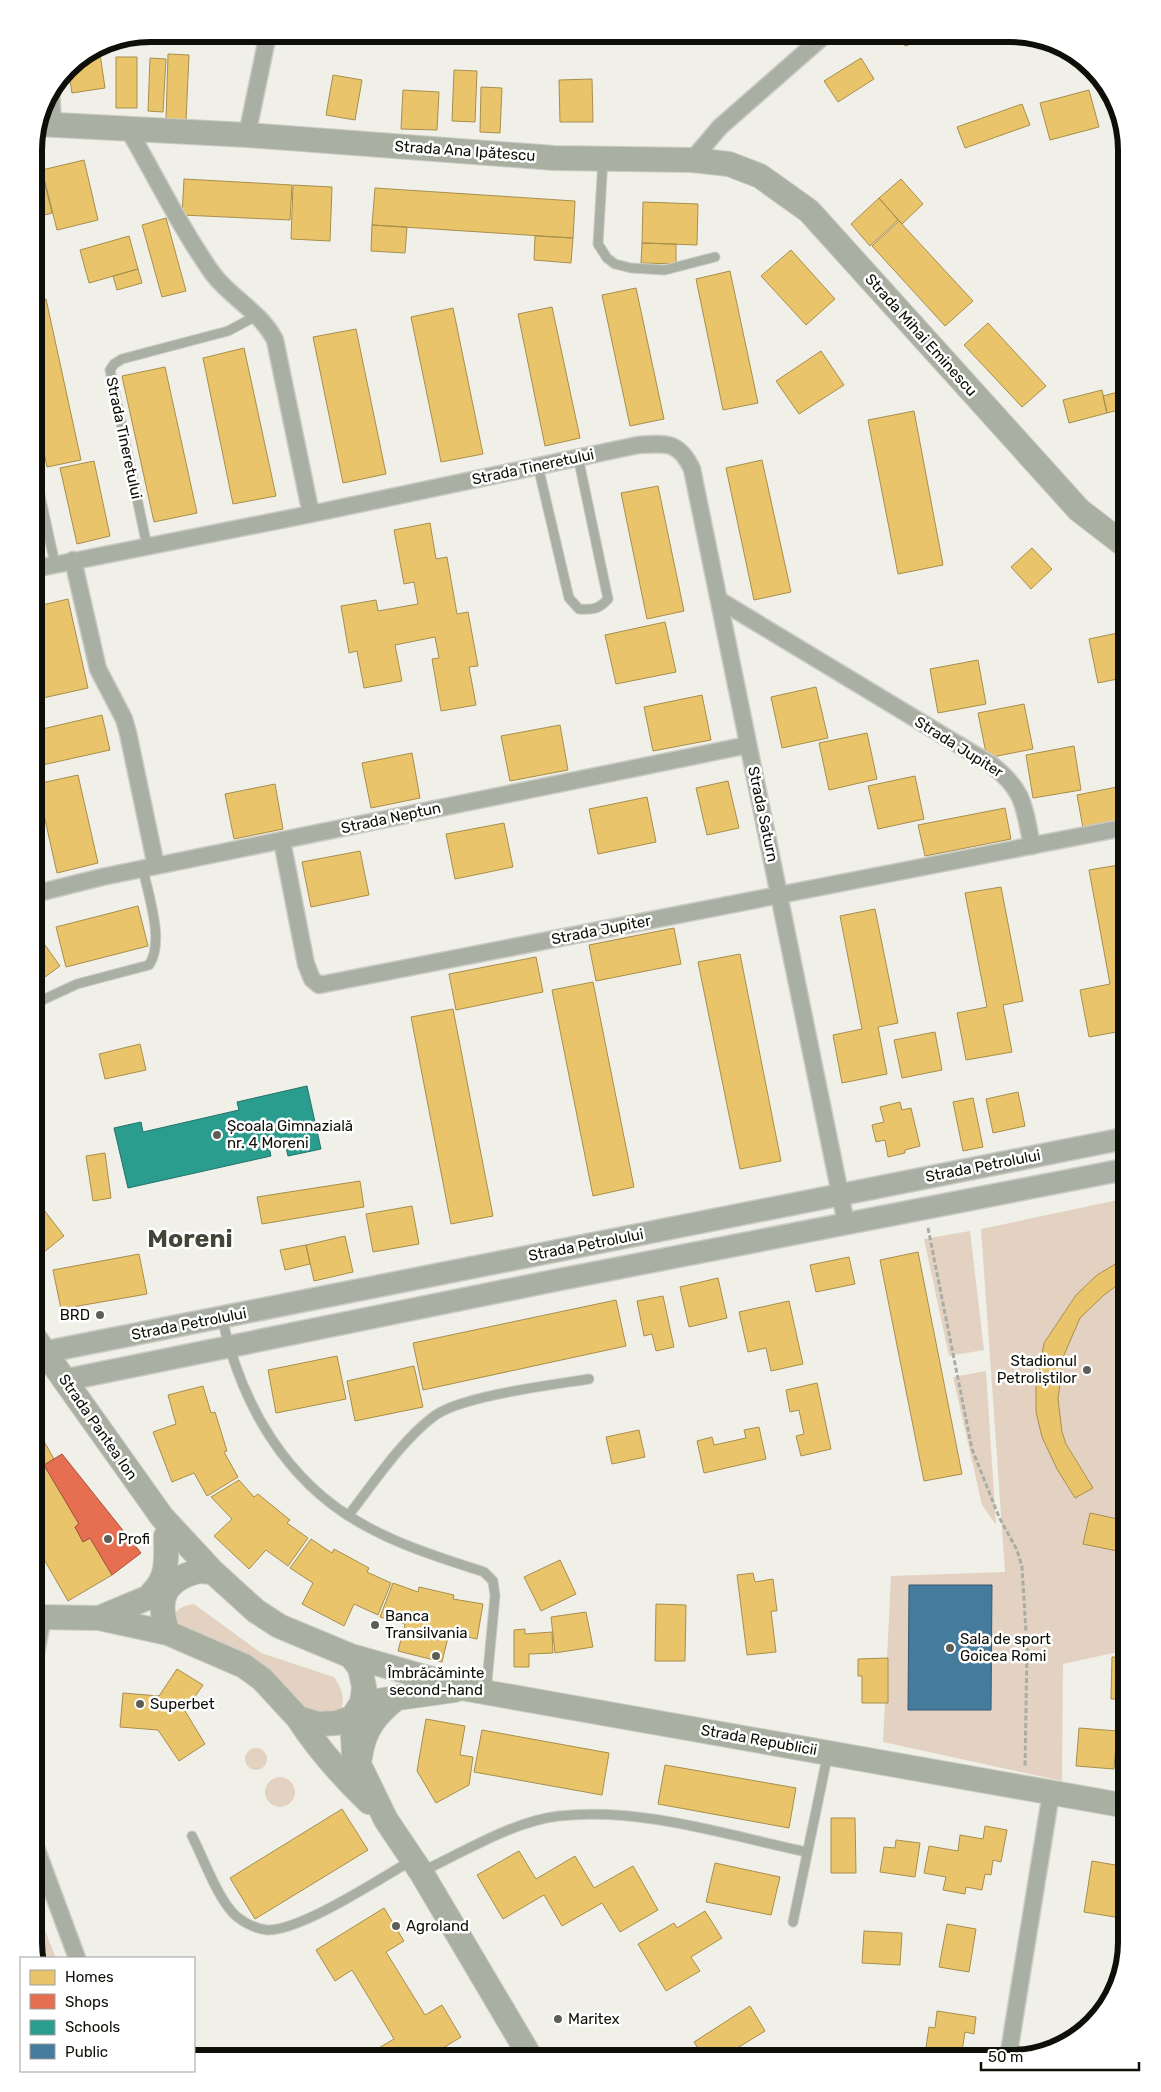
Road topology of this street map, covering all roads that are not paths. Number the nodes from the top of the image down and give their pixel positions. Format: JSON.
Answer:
{"nodes":[{"id":1,"x":266,"y":43,"type":"edge"},
{"id":2,"x":816,"y":43,"type":"edge"},
{"id":3,"x":46,"y":124,"type":"edge"},
{"id":4,"x":128,"y":129,"type":"junction"},
{"id":5,"x":247,"y":135,"type":"junction"},
{"id":6,"x":603,"y":159,"type":"junction"},
{"id":7,"x":692,"y":160,"type":"junction"},
{"id":8,"x":715,"y":257,"type":"dead end"},
{"id":9,"x":258,"y":315,"type":"junction"},
{"id":10,"x":638,"y":445,"type":"joint"},
{"id":11,"x":578,"y":458,"type":"junction"},
{"id":12,"x":538,"y":466,"type":"junction"},
{"id":13,"x":43,"y":508,"type":"edge"},
{"id":14,"x":311,"y":514,"type":"junction"},
{"id":15,"x":1118,"y":540,"type":"edge"},
{"id":16,"x":147,"y":546,"type":"junction"},
{"id":17,"x":73,"y":560,"type":"junction"},
{"id":18,"x":55,"y":564,"type":"junction"},
{"id":19,"x":43,"y":566,"type":"edge"},
{"id":20,"x":719,"y":600,"type":"junction"},
{"id":21,"x":748,"y":744,"type":"junction"},
{"id":22,"x":1118,"y":830,"type":"edge"},
{"id":23,"x":282,"y":841,"type":"junction"},
{"id":24,"x":1032,"y":846,"type":"junction"},
{"id":25,"x":150,"y":867,"type":"junction"},
{"id":26,"x":43,"y":892,"type":"edge"},
{"id":27,"x":780,"y":894,"type":"junction"},
{"id":28,"x":43,"y":1000,"type":"edge"},
{"id":29,"x":1118,"y":1140,"type":"edge"},
{"id":30,"x":1118,"y":1171,"type":"edge"},
{"id":31,"x":840,"y":1194,"type":"junction"},
{"id":32,"x":846,"y":1223,"type":"junction"},
{"id":33,"x":545,"y":1253,"type":"junction"},
{"id":34,"x":552,"y":1281,"type":"junction"},
{"id":35,"x":222,"y":1318,"type":"junction"},
{"id":36,"x":42,"y":1344,"type":"edge"},
{"id":37,"x":228,"y":1346,"type":"junction"},
{"id":38,"x":42,"y":1349,"type":"edge"},
{"id":39,"x":588,"y":1378,"type":"dead end"},
{"id":40,"x":65,"y":1380,"type":"junction"},
{"id":41,"x":348,"y":1516,"type":"junction"},
{"id":42,"x":164,"y":1527,"type":"junction"},
{"id":43,"x":213,"y":1572,"type":"junction"},
{"id":44,"x":162,"y":1589,"type":"junction"},
{"id":45,"x":42,"y":1617,"type":"edge"},
{"id":46,"x":99,"y":1618,"type":"junction"},
{"id":47,"x":168,"y":1633,"type":"junction"},
{"id":48,"x":351,"y":1656,"type":"junction"},
{"id":49,"x":477,"y":1691,"type":"junction"},
{"id":50,"x":398,"y":1697,"type":"junction"},
{"id":51,"x":357,"y":1711,"type":"junction"},
{"id":52,"x":298,"y":1718,"type":"junction"},
{"id":53,"x":828,"y":1752,"type":"junction"},
{"id":54,"x":358,"y":1766,"type":"junction"},
{"id":55,"x":1051,"y":1792,"type":"junction"},
{"id":56,"x":1118,"y":1804,"type":"edge"},
{"id":57,"x":386,"y":1820,"type":"junction"},
{"id":58,"x":192,"y":1836,"type":"dead end"},
{"id":59,"x":807,"y":1852,"type":"junction"},
{"id":60,"x":42,"y":1864,"type":"edge"},
{"id":61,"x":417,"y":1866,"type":"junction"},
{"id":62,"x":793,"y":1922,"type":"dead end"},
{"id":63,"x":77,"y":1957,"type":"edge"},
{"id":64,"x":526,"y":2049,"type":"edge"},
{"id":65,"x":1009,"y":2050,"type":"edge"}],
"edges":[{"from":1,"to":5,"type":"street"},
{"from":2,"to":7,"type":"street"},
{"from":3,"to":4,"type":"main road","name":"Strada Ana Ipătescu"},
{"from":4,"to":5,"type":"main road","name":"Strada Ana Ipătescu"},
{"from":4,"to":9,"type":"street"},
{"from":5,"to":6,"type":"main road","name":"Strada Ana Ipătescu"},
{"from":6,"to":7,"type":"main road","name":"Strada Ana Ipătescu"},
{"from":6,"to":8,"type":"lane"},
{"from":7,"to":15,"type":"main road","name":"Strada Mihai Eminescu"},
{"from":9,"to":14,"type":"street"},
{"from":9,"to":16,"type":"lane","name":"Strada Tineretului"},
{"from":10,"to":11,"type":"street","name":"Strada Tineretului"},
{"from":10,"to":20,"type":"street","name":"Strada Saturn"},
{"from":11,"to":12,"type":"street","name":"Strada Tineretului"},
{"from":11,"to":12,"type":"lane"},
{"from":12,"to":14,"type":"street","name":"Strada Tineretului"},
{"from":13,"to":18,"type":"lane"},
{"from":14,"to":16,"type":"street","name":"Strada Tineretului"},
{"from":16,"to":17,"type":"street","name":"Strada Tineretului"},
{"from":17,"to":18,"type":"street","name":"Strada Tineretului"},
{"from":17,"to":25,"type":"street"},
{"from":18,"to":19,"type":"street","name":"Strada Tineretului"},
{"from":20,"to":21,"type":"street","name":"Strada Saturn"},
{"from":20,"to":24,"type":"street","name":"Strada Jupiter"},
{"from":21,"to":23,"type":"street","name":"Strada Neptun"},
{"from":21,"to":27,"type":"street","name":"Strada Saturn"},
{"from":22,"to":24,"type":"street","name":"Strada Jupiter"},
{"from":23,"to":25,"type":"street","name":"Strada Neptun"},
{"from":23,"to":27,"type":"street","name":"Strada Jupiter"},
{"from":24,"to":27,"type":"street","name":"Strada Jupiter"},
{"from":25,"to":26,"type":"street","name":"Strada Neptun"},
{"from":25,"to":28,"type":"lane"},
{"from":27,"to":31,"type":"street","name":"Strada Saturn"},
{"from":29,"to":31,"type":"street","name":"Strada Petrolului"},
{"from":30,"to":32,"type":"street","name":"Strada Petrolului"},
{"from":31,"to":32,"type":"street","name":"Strada Saturn"},
{"from":31,"to":33,"type":"street","name":"Strada Petrolului"},
{"from":32,"to":34,"type":"street","name":"Strada Petrolului"},
{"from":33,"to":34,"type":"street"},
{"from":33,"to":35,"type":"street","name":"Strada Petrolului"},
{"from":34,"to":37,"type":"street","name":"Strada Petrolului"},
{"from":35,"to":36,"type":"street","name":"Strada Petrolului"},
{"from":35,"to":37,"type":"lane"},
{"from":37,"to":40,"type":"street","name":"Strada Petrolului"},
{"from":37,"to":41,"type":"lane"},
{"from":38,"to":40,"type":"main road","name":"Strada Pantea Ion"},
{"from":39,"to":41,"type":"lane"},
{"from":40,"to":42,"type":"main road","name":"Strada Pantea Ion"},
{"from":41,"to":49,"type":"lane"},
{"from":42,"to":43,"type":"main road","name":"Strada Pantea Ion"},
{"from":42,"to":44,"type":"main road","name":"Strada Pantea Ion"},
{"from":42,"to":44,"type":"main road"},
{"from":43,"to":44,"type":"main road"},
{"from":43,"to":48,"type":"main road","name":"Strada Pantea Ion"},
{"from":44,"to":46,"type":"main road"},
{"from":44,"to":47,"type":"main road"},
{"from":45,"to":46,"type":"main road"},
{"from":46,"to":47,"type":"main road"},
{"from":47,"to":52,"type":"main road"},
{"from":48,"to":49,"type":"main road","name":"Strada Republicii"},
{"from":48,"to":51,"type":"main road"},
{"from":49,"to":50,"type":"main road","name":"Strada Republicii"},
{"from":49,"to":53,"type":"main road","name":"Strada Republicii"},
{"from":50,"to":51,"type":"main road","name":"Strada Republicii"},
{"from":50,"to":54,"type":"main road"},
{"from":51,"to":52,"type":"main road","name":"Strada Republicii"},
{"from":51,"to":54,"type":"main road"},
{"from":52,"to":57,"type":"main road"},
{"from":53,"to":55,"type":"main road","name":"Strada Republicii"},
{"from":53,"to":59,"type":"lane"},
{"from":54,"to":57,"type":"main road"},
{"from":55,"to":56,"type":"main road","name":"Strada Republicii"},
{"from":55,"to":65,"type":"street"},
{"from":57,"to":61,"type":"main road"},
{"from":58,"to":61,"type":"lane"},
{"from":59,"to":61,"type":"lane"},
{"from":59,"to":62,"type":"lane"},
{"from":60,"to":63,"type":"street"},
{"from":61,"to":64,"type":"main road"}]}
